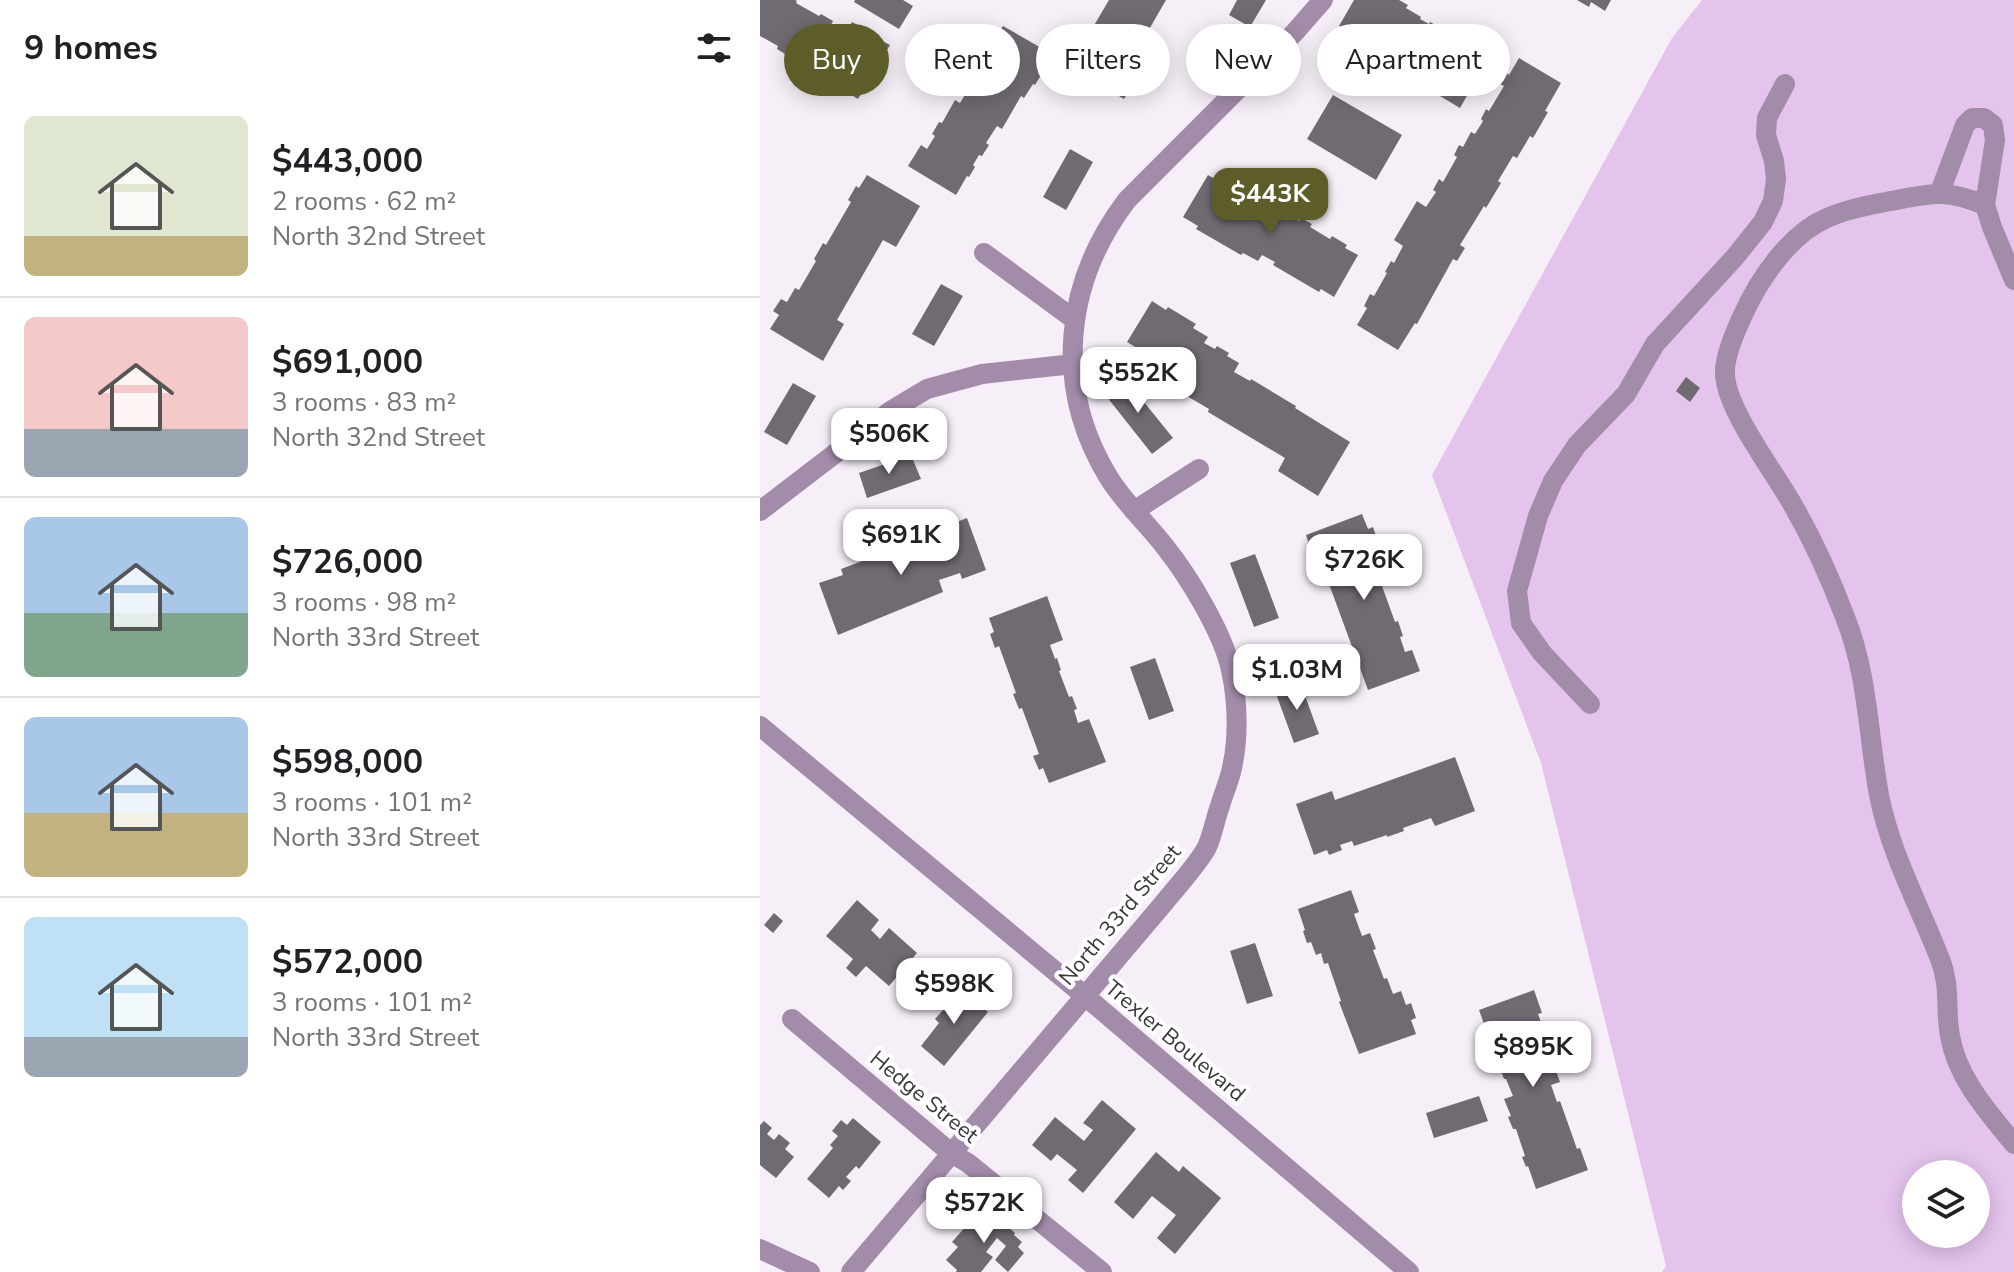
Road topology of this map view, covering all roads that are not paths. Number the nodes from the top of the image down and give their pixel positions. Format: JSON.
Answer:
{"nodes":[{"id":1,"x":1323,"y":0,"type":"edge"},
{"id":2,"x":1785,"y":84,"type":"dead end"},
{"id":3,"x":1940,"y":192,"type":"junction"},
{"id":4,"x":1985,"y":205,"type":"junction"},
{"id":5,"x":984,"y":253,"type":"dead end"},
{"id":6,"x":2014,"y":280,"type":"edge"},
{"id":7,"x":1075,"y":320,"type":"junction"},
{"id":8,"x":1073,"y":364,"type":"junction"},
{"id":9,"x":1199,"y":469,"type":"dead end"},
{"id":10,"x":760,"y":511,"type":"edge"},
{"id":11,"x":1134,"y":511,"type":"junction"},
{"id":12,"x":1298,"y":654,"type":"dead end"},
{"id":13,"x":1231,"y":667,"type":"junction"},
{"id":14,"x":1590,"y":704,"type":"dead end"},
{"id":15,"x":760,"y":726,"type":"edge"},
{"id":16,"x":1085,"y":996,"type":"junction"},
{"id":17,"x":792,"y":1019,"type":"dead end"},
{"id":18,"x":2014,"y":1144,"type":"edge"},
{"id":19,"x":951,"y":1153,"type":"junction"},
{"id":20,"x":760,"y":1249,"type":"edge"},
{"id":21,"x":810,"y":1272,"type":"edge"},
{"id":22,"x":851,"y":1272,"type":"edge"},
{"id":23,"x":1102,"y":1272,"type":"edge"},
{"id":24,"x":1409,"y":1272,"type":"edge"}],
"edges":[{"from":1,"to":7,"type":"street","name":"North 33rd Street"},
{"from":2,"to":14,"type":"street"},
{"from":3,"to":4,"type":"street"},
{"from":3,"to":4,"type":"street"},
{"from":3,"to":18,"type":"street"},
{"from":4,"to":6,"type":"street"},
{"from":5,"to":7,"type":"street"},
{"from":7,"to":8,"type":"street","name":"North 33rd Street"},
{"from":8,"to":10,"type":"street"},
{"from":8,"to":11,"type":"street","name":"North 33rd Street"},
{"from":9,"to":11,"type":"street"},
{"from":11,"to":13,"type":"street","name":"North 33rd Street"},
{"from":12,"to":13,"type":"street"},
{"from":13,"to":16,"type":"street","name":"North 33rd Street"},
{"from":15,"to":16,"type":"street","name":"Trexler Boulevard"},
{"from":16,"to":19,"type":"street","name":"North 33rd Street"},
{"from":16,"to":24,"type":"street","name":"Trexler Boulevard"},
{"from":17,"to":19,"type":"street","name":"Hedge Street"},
{"from":19,"to":22,"type":"street","name":"North 33rd Street"},
{"from":19,"to":23,"type":"street","name":"Hedge Street"},
{"from":20,"to":21,"type":"street"}]}
